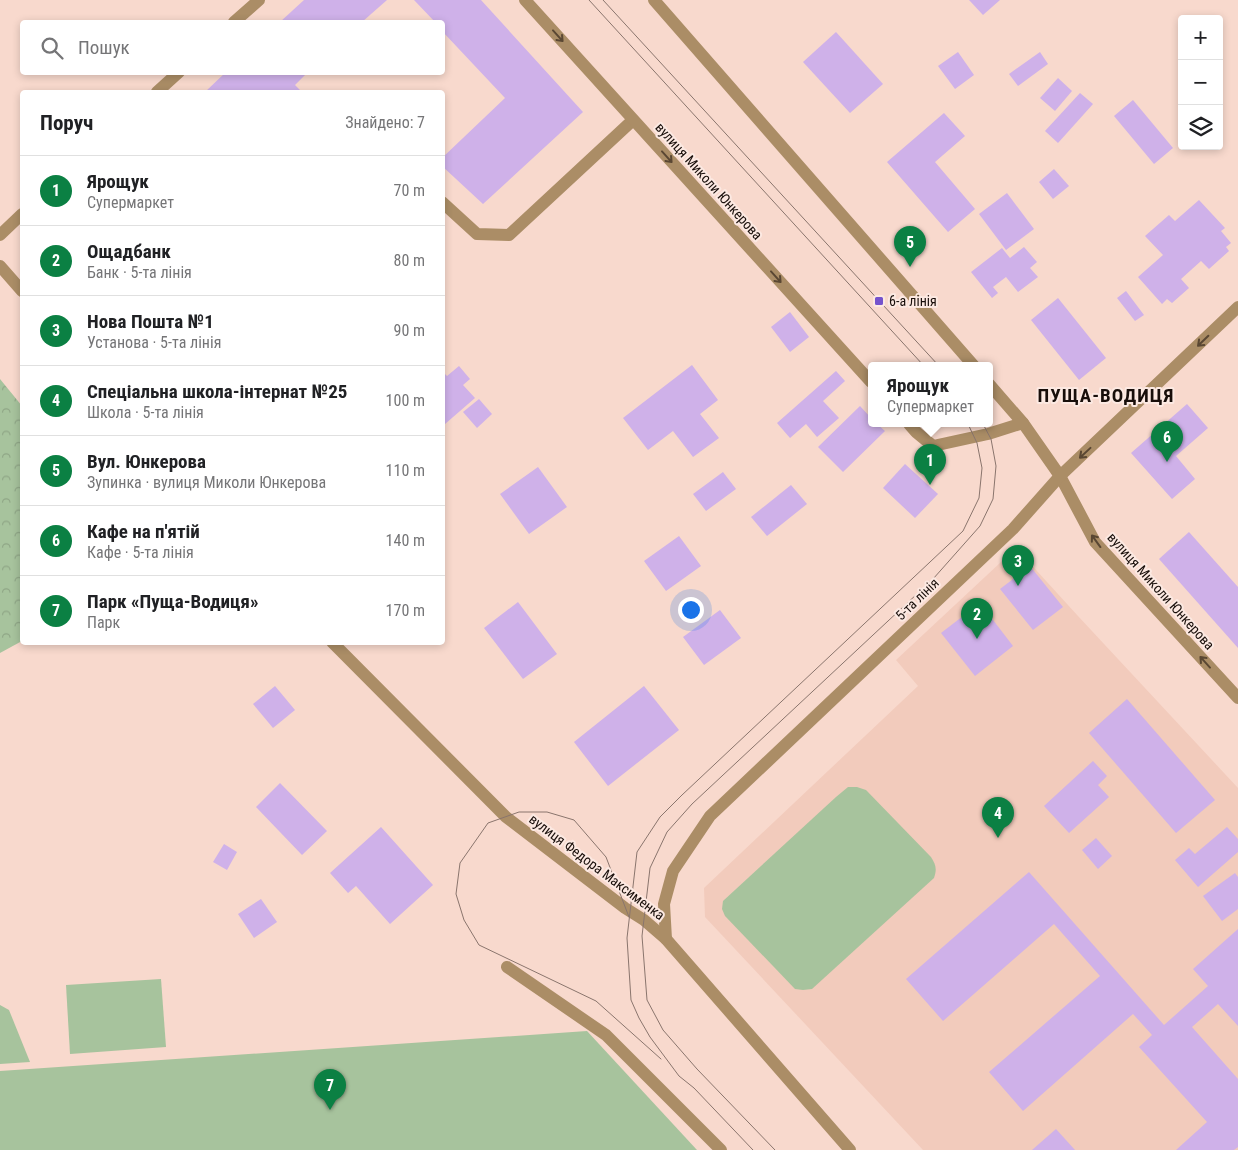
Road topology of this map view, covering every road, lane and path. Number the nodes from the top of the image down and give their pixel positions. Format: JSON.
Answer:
{"nodes":[{"id":1,"x":259,"y":0,"type":"edge"},
{"id":2,"x":525,"y":0,"type":"edge"},
{"id":3,"x":654,"y":0,"type":"edge"},
{"id":4,"x":236,"y":20,"type":"edge"},
{"id":5,"x":176,"y":75,"type":"edge"},
{"id":6,"x":159,"y":90,"type":"edge"},
{"id":7,"x":633,"y":120,"type":"junction"},
{"id":8,"x":445,"y":205,"type":"edge"},
{"id":9,"x":20,"y":216,"type":"edge"},
{"id":10,"x":0,"y":235,"type":"edge"},
{"id":11,"x":0,"y":266,"type":"edge"},
{"id":12,"x":20,"y":289,"type":"edge"},
{"id":13,"x":1238,"y":307,"type":"edge"},
{"id":14,"x":971,"y":362,"type":"edge"},
{"id":15,"x":868,"y":379,"type":"edge"},
{"id":16,"x":993,"y":389,"type":"edge"},
{"id":17,"x":1023,"y":423,"type":"junction"},
{"id":18,"x":912,"y":427,"type":"edge"},
{"id":19,"x":1060,"y":476,"type":"junction"},
{"id":20,"x":335,"y":645,"type":"edge"},
{"id":21,"x":1238,"y":698,"type":"edge"},
{"id":22,"x":666,"y":939,"type":"junction"},
{"id":23,"x":507,"y":967,"type":"dead end"},
{"id":24,"x":721,"y":1150,"type":"edge"},
{"id":25,"x":850,"y":1150,"type":"edge"}],
"edges":[{"from":1,"to":4,"type":"street"},
{"from":2,"to":7,"type":"street","name":"вулиця Миколи Юнкерова","one_way":true},
{"from":3,"to":14,"type":"street"},
{"from":5,"to":6,"type":"street"},
{"from":7,"to":8,"type":"street"},
{"from":7,"to":15,"type":"street","name":"вулиця Миколи Юнкерова","one_way":true},
{"from":9,"to":10,"type":"street"},
{"from":11,"to":12,"type":"street"},
{"from":13,"to":19,"type":"street","name":"5-та лінія","one_way":true},
{"from":16,"to":17,"type":"street","name":"вулиця Миколи Юнкерова"},
{"from":17,"to":18,"type":"street"},
{"from":17,"to":19,"type":"street","name":"вулиця Миколи Юнкерова"},
{"from":21,"to":19,"type":"street","name":"вулиця Миколи Юнкерова","one_way":true},
{"from":19,"to":22,"type":"street","name":"5-та лінія"},
{"from":20,"to":22,"type":"street","name":"вулиця Федора Максименка"},
{"from":22,"to":25,"type":"street","name":"вулиця Федора Максименка"},
{"from":23,"to":24,"type":"street"}]}
